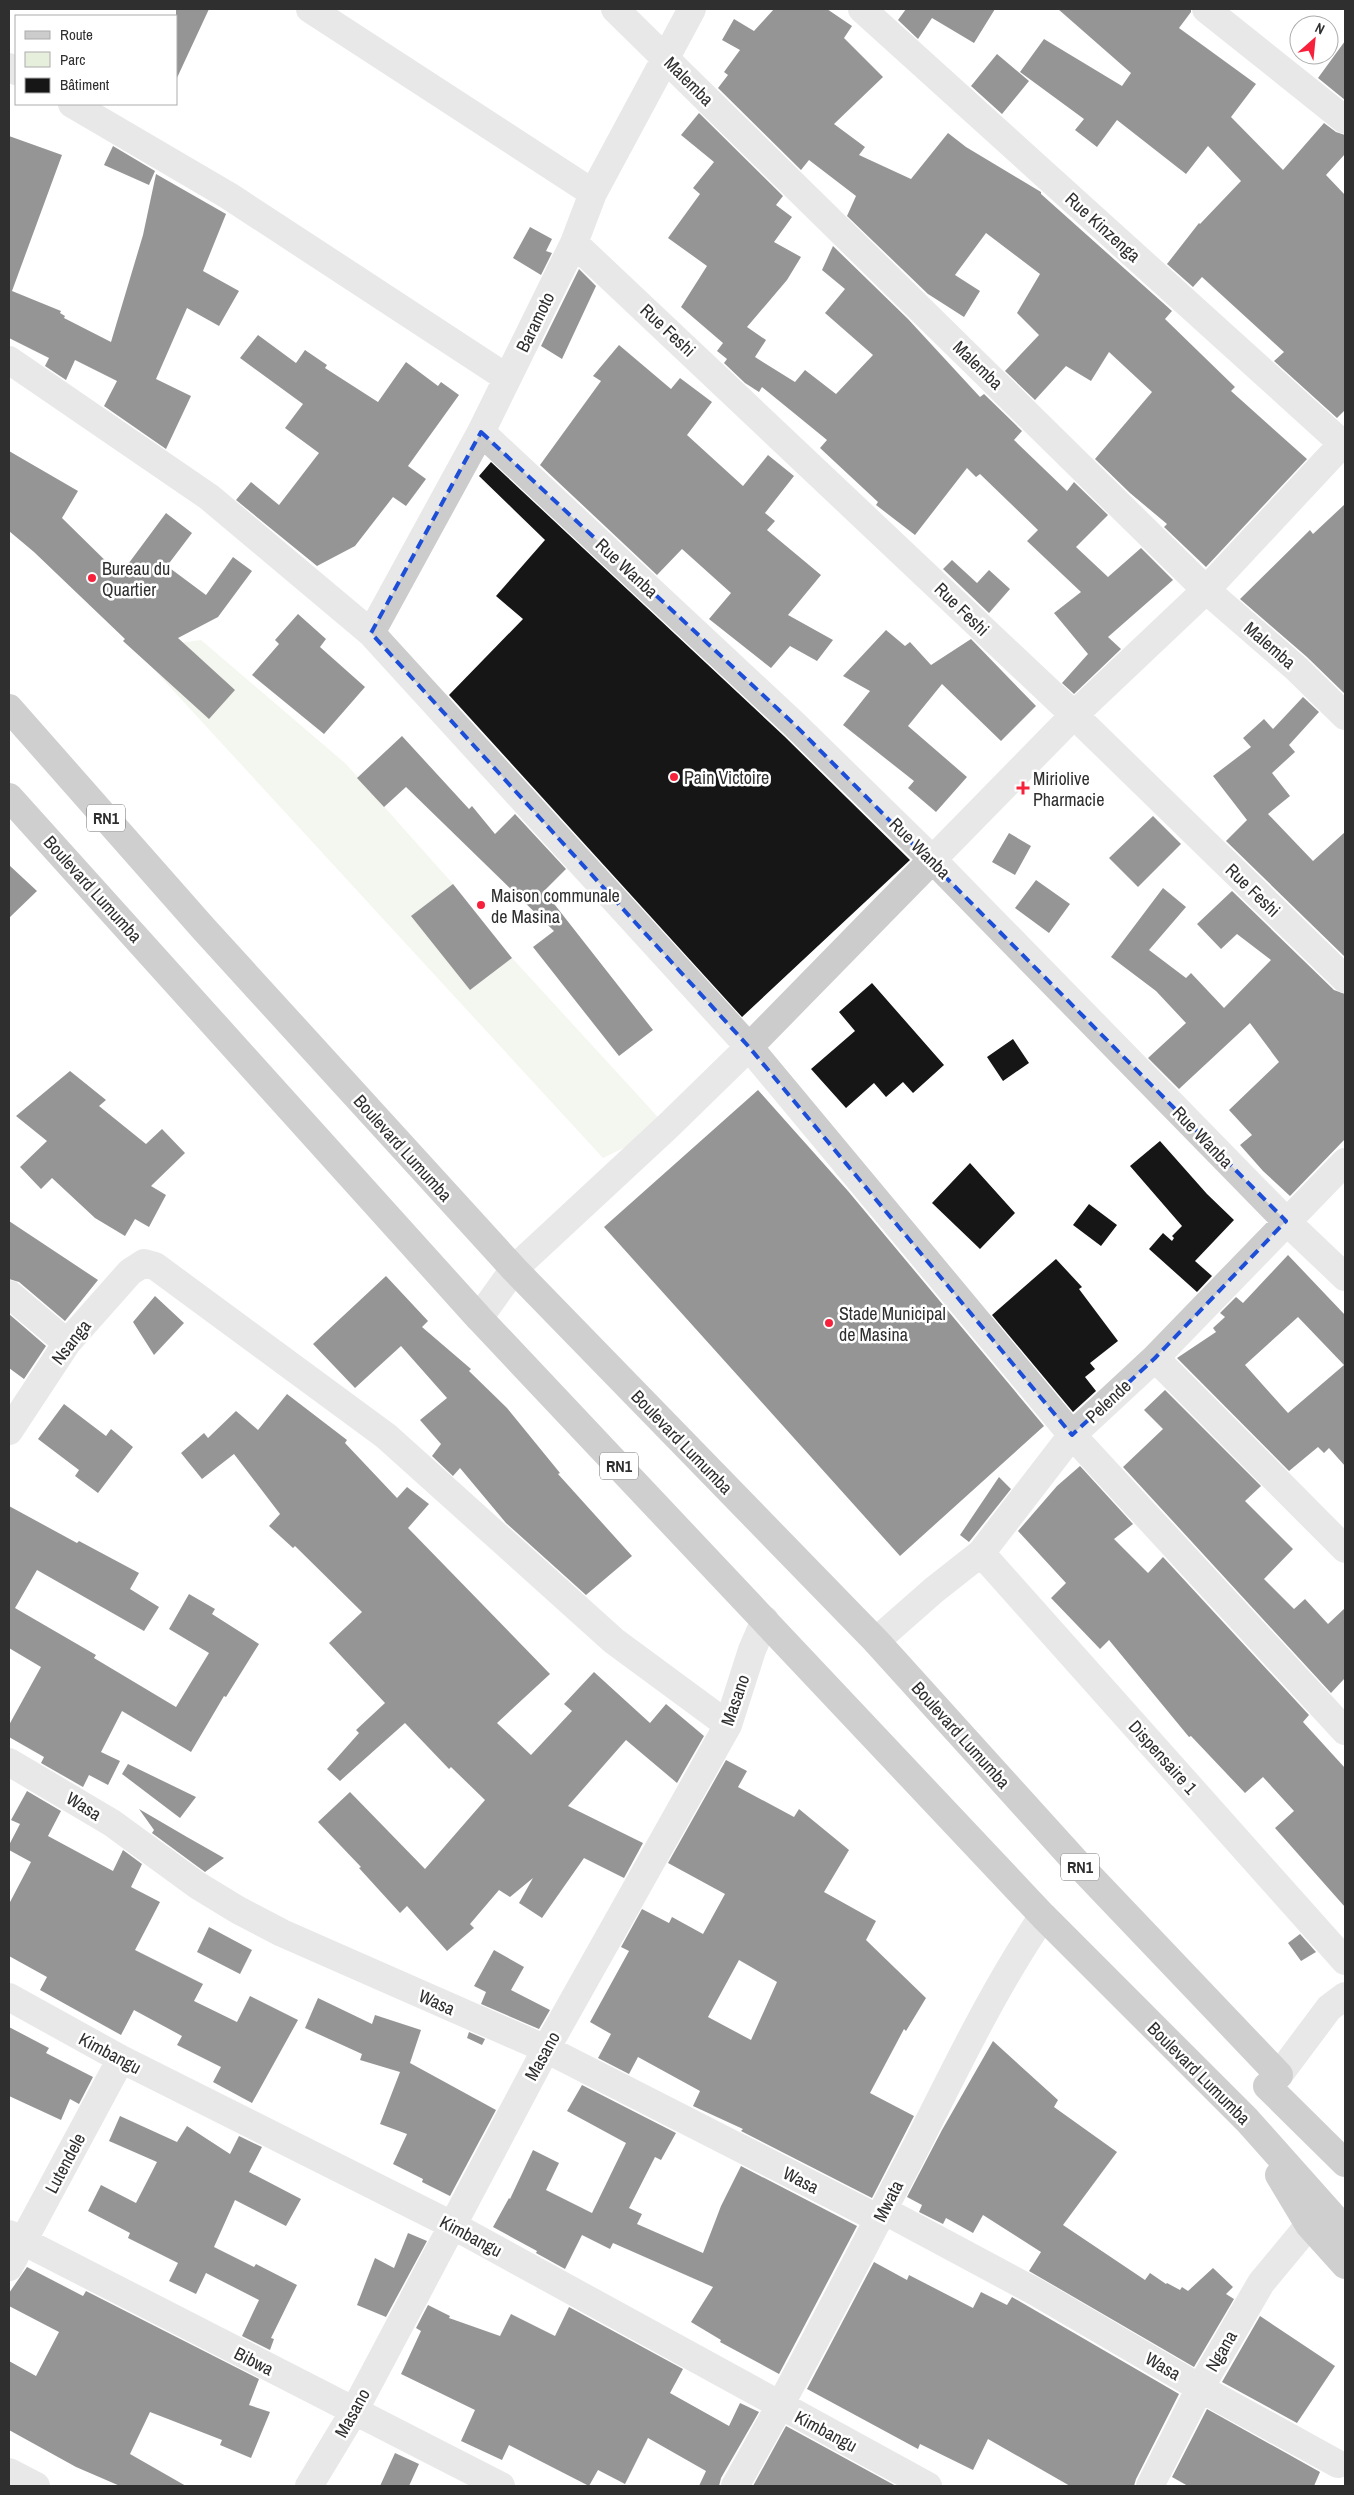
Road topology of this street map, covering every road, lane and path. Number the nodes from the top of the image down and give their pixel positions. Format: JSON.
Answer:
{"nodes":[{"id":1,"x":310,"y":9,"type":"edge"},
{"id":2,"x":615,"y":9,"type":"edge"},
{"id":3,"x":692,"y":9,"type":"edge"},
{"id":4,"x":862,"y":9,"type":"edge"},
{"id":5,"x":1206,"y":9,"type":"edge"},
{"id":6,"x":666,"y":59,"type":"junction"},
{"id":7,"x":74,"y":105,"type":"edge"},
{"id":8,"x":1345,"y":120,"type":"edge"},
{"id":9,"x":593,"y":193,"type":"junction"},
{"id":10,"x":574,"y":243,"type":"junction"},
{"id":11,"x":9,"y":360,"type":"edge"},
{"id":12,"x":507,"y":378,"type":"junction"},
{"id":13,"x":481,"y":432,"type":"junction"},
{"id":14,"x":1344,"y":443,"type":"edge"},
{"id":15,"x":1206,"y":590,"type":"junction"},
{"id":16,"x":370,"y":633,"type":"junction"},
{"id":17,"x":9,"y":708,"type":"edge"},
{"id":18,"x":1074,"y":715,"type":"junction"},
{"id":19,"x":1345,"y":716,"type":"edge"},
{"id":20,"x":9,"y":797,"type":"edge"},
{"id":21,"x":933,"y":860,"type":"junction"},
{"id":22,"x":1345,"y":979,"type":"edge"},
{"id":23,"x":749,"y":1047,"type":"junction"},
{"id":24,"x":1345,"y":1162,"type":"edge"},
{"id":25,"x":1286,"y":1222,"type":"junction"},
{"id":26,"x":514,"y":1268,"type":"junction"},
{"id":27,"x":1345,"y":1277,"type":"edge"},
{"id":28,"x":9,"y":1294,"type":"edge"},
{"id":29,"x":479,"y":1318,"type":"junction"},
{"id":30,"x":67,"y":1343,"type":"junction"},
{"id":31,"x":1155,"y":1358,"type":"junction"},
{"id":32,"x":9,"y":1431,"type":"edge"},
{"id":33,"x":1072,"y":1435,"type":"junction"},
{"id":34,"x":1345,"y":1549,"type":"edge"},
{"id":35,"x":981,"y":1553,"type":"junction"},
{"id":36,"x":765,"y":1620,"type":"junction"},
{"id":37,"x":876,"y":1641,"type":"junction"},
{"id":38,"x":728,"y":1725,"type":"junction"},
{"id":39,"x":1345,"y":1731,"type":"edge"},
{"id":40,"x":9,"y":1762,"type":"edge"},
{"id":41,"x":1043,"y":1916,"type":"junction"},
{"id":42,"x":1345,"y":1961,"type":"edge"},
{"id":43,"x":1345,"y":1996,"type":"edge"},
{"id":44,"x":9,"y":1997,"type":"edge"},
{"id":45,"x":546,"y":2049,"type":"junction"},
{"id":46,"x":121,"y":2059,"type":"junction"},
{"id":47,"x":1273,"y":2080,"type":"junction"},
{"id":48,"x":1345,"y":2150,"type":"edge"},
{"id":49,"x":1345,"y":2163,"type":"edge"},
{"id":50,"x":881,"y":2215,"type":"junction"},
{"id":51,"x":1328,"y":2223,"type":"edge"},
{"id":52,"x":452,"y":2225,"type":"junction"},
{"id":53,"x":16,"y":2238,"type":"edge"},
{"id":54,"x":1345,"y":2265,"type":"edge"},
{"id":55,"x":9,"y":2267,"type":"edge"},
{"id":56,"x":1200,"y":2388,"type":"junction"},
{"id":57,"x":780,"y":2407,"type":"junction"},
{"id":58,"x":354,"y":2413,"type":"junction"},
{"id":59,"x":1338,"y":2464,"type":"dead end"},
{"id":60,"x":9,"y":2472,"type":"edge"},
{"id":61,"x":36,"y":2486,"type":"edge"},
{"id":62,"x":309,"y":2486,"type":"edge"},
{"id":63,"x":501,"y":2486,"type":"edge"},
{"id":64,"x":735,"y":2486,"type":"edge"},
{"id":65,"x":928,"y":2486,"type":"edge"},
{"id":66,"x":1150,"y":2486,"type":"edge"}],
"edges":[{"from":1,"to":9,"type":"street"},
{"from":2,"to":6,"type":"street","name":"Malemba"},
{"from":3,"to":6,"type":"street","name":"Baramoto"},
{"from":4,"to":14,"type":"street","name":"Rue Kinzenga"},
{"from":5,"to":8,"type":"street"},
{"from":6,"to":9,"type":"street","name":"Baramoto"},
{"from":6,"to":15,"type":"street","name":"Malemba"},
{"from":7,"to":12,"type":"street"},
{"from":9,"to":10,"type":"street","name":"Baramoto"},
{"from":10,"to":12,"type":"street","name":"Baramoto"},
{"from":10,"to":18,"type":"street","name":"Rue Feshi"},
{"from":11,"to":16,"type":"street"},
{"from":12,"to":13,"type":"street","name":"Baramoto"},
{"from":13,"to":16,"type":"street","name":"Baramoto"},
{"from":13,"to":21,"type":"street","name":"Rue Wanba"},
{"from":14,"to":15,"type":"street"},
{"from":15,"to":18,"type":"street"},
{"from":15,"to":19,"type":"street","name":"Malemba"},
{"from":16,"to":23,"type":"street"},
{"from":17,"to":26,"type":"highway","name":"Boulevard Lumumba","number":"RN1"},
{"from":18,"to":21,"type":"street"},
{"from":18,"to":22,"type":"street","name":"Rue Feshi"},
{"from":20,"to":29,"type":"highway","name":"Boulevard Lumumba","number":"RN1"},
{"from":21,"to":23,"type":"street"},
{"from":21,"to":25,"type":"street","name":"Rue Wanba"},
{"from":23,"to":26,"type":"street"},
{"from":23,"to":33,"type":"street"},
{"from":24,"to":25,"type":"street","name":"Pelende"},
{"from":25,"to":27,"type":"street","name":"Rue Wanba"},
{"from":25,"to":31,"type":"street","name":"Pelende"},
{"from":26,"to":29,"type":"street"},
{"from":26,"to":37,"type":"highway","name":"Boulevard Lumumba","number":"RN1"},
{"from":28,"to":30,"type":"street"},
{"from":29,"to":36,"type":"highway","name":"Boulevard Lumumba","number":"RN1"},
{"from":30,"to":32,"type":"street","name":"Nsanga"},
{"from":30,"to":38,"type":"street","name":"Nsanga"},
{"from":31,"to":33,"type":"street","name":"Pelende"},
{"from":31,"to":34,"type":"street"},
{"from":33,"to":35,"type":"street","name":"Pelende"},
{"from":33,"to":39,"type":"street"},
{"from":35,"to":37,"type":"street","name":"Pelende"},
{"from":35,"to":42,"type":"street","name":"Dispensaire 1"},
{"from":36,"to":38,"type":"street","name":"Masano"},
{"from":36,"to":41,"type":"highway","name":"Boulevard Lumumba","number":"RN1"},
{"from":37,"to":47,"type":"highway","name":"Boulevard Lumumba","number":"RN1"},
{"from":38,"to":45,"type":"street","name":"Masano"},
{"from":40,"to":45,"type":"street","name":"Wasa"},
{"from":41,"to":50,"type":"street","name":"Mwata"},
{"from":41,"to":51,"type":"highway","name":"Boulevard Lumumba","number":"RN1"},
{"from":43,"to":47,"type":"street"},
{"from":44,"to":46,"type":"street","name":"Kimbangu"},
{"from":45,"to":50,"type":"street","name":"Wasa"},
{"from":45,"to":52,"type":"street","name":"Masano"},
{"from":46,"to":52,"type":"street","name":"Kimbangu"},
{"from":46,"to":53,"type":"street","name":"Lutendele"},
{"from":47,"to":48,"type":"highway"},
{"from":47,"to":49,"type":"highway","name":"Boulevard Lumumba","number":"RN1"},
{"from":50,"to":56,"type":"street","name":"Wasa"},
{"from":50,"to":57,"type":"street","name":"Mwata"},
{"from":51,"to":54,"type":"highway","name":"Boulevard Lumumba"},
{"from":51,"to":56,"type":"street","name":"Ngana"},
{"from":52,"to":57,"type":"street","name":"Kimbangu"},
{"from":52,"to":58,"type":"street","name":"Masano"},
{"from":53,"to":55,"type":"street","name":"Lutendele"},
{"from":53,"to":58,"type":"street","name":"Bibwa"},
{"from":56,"to":59,"type":"street","name":"Wasa"},
{"from":56,"to":66,"type":"street","name":"Ngana"},
{"from":57,"to":64,"type":"street","name":"Mwata"},
{"from":57,"to":65,"type":"street","name":"Kimbangu"},
{"from":58,"to":62,"type":"street","name":"Masano"},
{"from":58,"to":63,"type":"street","name":"Bibwa"},
{"from":60,"to":61,"type":"street"}]}
